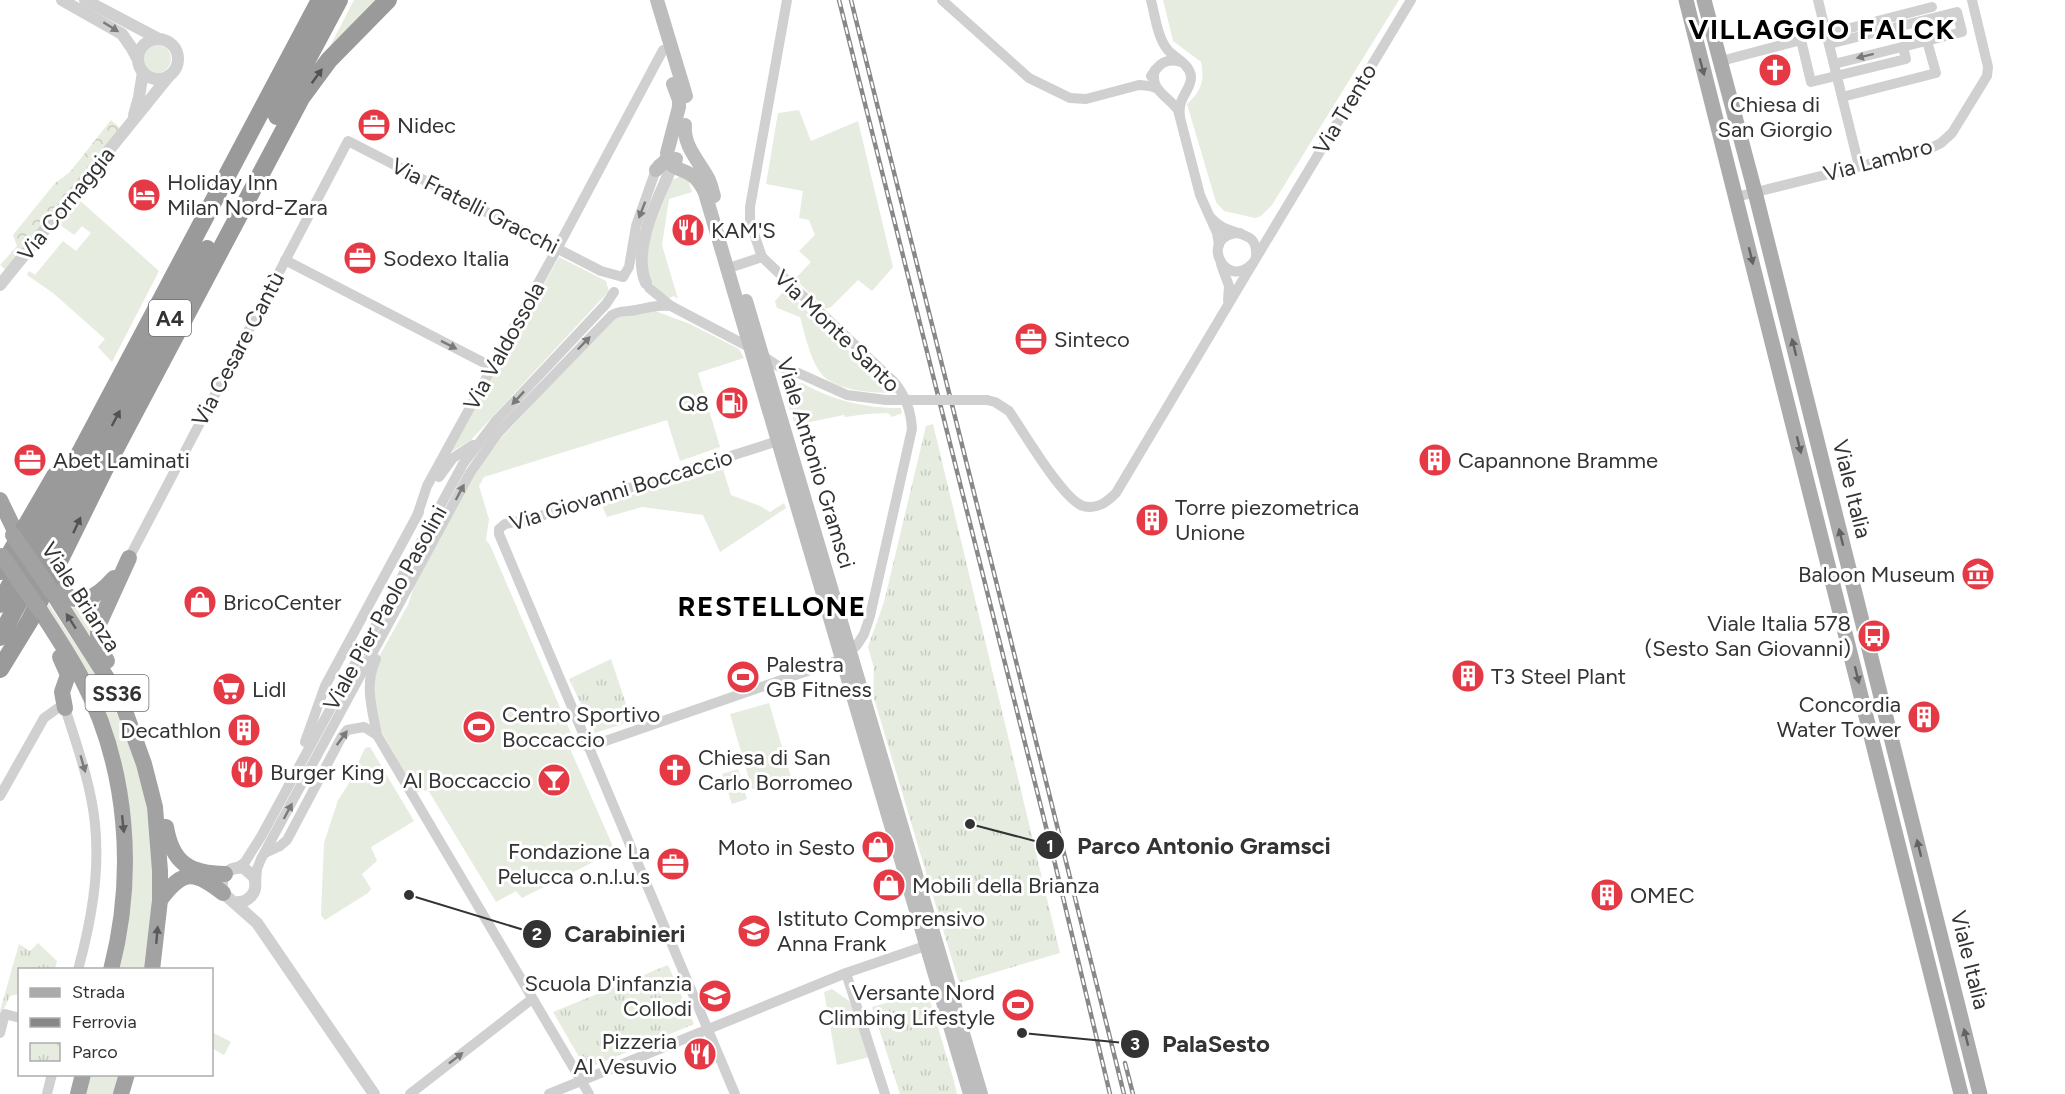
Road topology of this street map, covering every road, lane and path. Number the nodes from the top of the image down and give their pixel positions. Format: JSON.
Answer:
{"nodes":[{"id":1,"x":62,"y":0,"type":"edge"},
{"id":2,"x":85,"y":0,"type":"edge"},
{"id":3,"x":307,"y":0,"type":"edge"},
{"id":4,"x":320,"y":0,"type":"edge"},
{"id":5,"x":339,"y":0,"type":"edge"},
{"id":6,"x":388,"y":0,"type":"edge"},
{"id":7,"x":648,"y":0,"type":"edge"},
{"id":8,"x":657,"y":0,"type":"edge"},
{"id":9,"x":787,"y":0,"type":"edge"},
{"id":10,"x":942,"y":0,"type":"edge"},
{"id":11,"x":1152,"y":0,"type":"edge"},
{"id":12,"x":1411,"y":0,"type":"edge"},
{"id":13,"x":1686,"y":0,"type":"edge"},
{"id":14,"x":1818,"y":0,"type":"edge"},
{"id":15,"x":1972,"y":0,"type":"edge"},
{"id":16,"x":1701,"y":2,"type":"edge"},
{"id":17,"x":1932,"y":8,"type":"edge"},
{"id":18,"x":1161,"y":37,"type":"junction"},
{"id":19,"x":159,"y":39,"type":"junction"},
{"id":20,"x":1828,"y":39,"type":"junction"},
{"id":21,"x":1927,"y":40,"type":"junction"},
{"id":22,"x":1903,"y":46,"type":"junction"},
{"id":23,"x":663,"y":50,"type":"junction"},
{"id":24,"x":1906,"y":59,"type":"junction"},
{"id":25,"x":138,"y":60,"type":"junction"},
{"id":26,"x":1720,"y":61,"type":"junction"},
{"id":27,"x":1181,"y":62,"type":"junction"},
{"id":28,"x":1834,"y":64,"type":"junction"},
{"id":29,"x":1156,"y":68,"type":"junction"},
{"id":30,"x":143,"y":72,"type":"junction"},
{"id":31,"x":169,"y":76,"type":"junction"},
{"id":32,"x":1837,"y":76,"type":"junction"},
{"id":33,"x":1912,"y":80,"type":"junction"},
{"id":34,"x":1139,"y":86,"type":"junction"},
{"id":35,"x":1156,"y":88,"type":"junction"},
{"id":36,"x":1185,"y":92,"type":"junction"},
{"id":37,"x":1166,"y":96,"type":"junction"},
{"id":38,"x":1842,"y":97,"type":"junction"},
{"id":39,"x":1180,"y":116,"type":"junction"},
{"id":40,"x":131,"y":122,"type":"junction"},
{"id":41,"x":686,"y":125,"type":"junction"},
{"id":42,"x":348,"y":141,"type":"joint"},
{"id":43,"x":671,"y":162,"type":"junction"},
{"id":44,"x":1859,"y":166,"type":"junction"},
{"id":45,"x":656,"y":170,"type":"joint"},
{"id":46,"x":711,"y":184,"type":"junction"},
{"id":47,"x":1755,"y":192,"type":"junction"},
{"id":48,"x":1736,"y":197,"type":"junction"},
{"id":49,"x":1208,"y":215,"type":"junction"},
{"id":50,"x":1280,"y":219,"type":"junction"},
{"id":51,"x":1243,"y":234,"type":"junction"},
{"id":52,"x":1219,"y":245,"type":"junction"},
{"id":53,"x":558,"y":248,"type":"junction"},
{"id":54,"x":762,"y":257,"type":"junction"},
{"id":55,"x":285,"y":260,"type":"junction"},
{"id":56,"x":1254,"y":260,"type":"junction"},
{"id":57,"x":1221,"y":263,"type":"junction"},
{"id":58,"x":735,"y":266,"type":"junction"},
{"id":59,"x":601,"y":271,"type":"junction"},
{"id":60,"x":623,"y":278,"type":"junction"},
{"id":61,"x":2,"y":279,"type":"edge"},
{"id":62,"x":648,"y":286,"type":"junction"},
{"id":63,"x":614,"y":290,"type":"junction"},
{"id":64,"x":670,"y":306,"type":"junction"},
{"id":65,"x":640,"y":309,"type":"junction"},
{"id":66,"x":628,"y":311,"type":"junction"},
{"id":67,"x":1224,"y":312,"type":"junction"},
{"id":68,"x":748,"y":347,"type":"junction"},
{"id":69,"x":762,"y":355,"type":"junction"},
{"id":70,"x":492,"y":367,"type":"junction"},
{"id":71,"x":480,"y":440,"type":"junction"},
{"id":72,"x":778,"y":441,"type":"junction"},
{"id":73,"x":446,"y":450,"type":"joint"},
{"id":74,"x":0,"y":500,"type":"edge"},
{"id":75,"x":417,"y":516,"type":"junction"},
{"id":76,"x":0,"y":517,"type":"edge"},
{"id":77,"x":14,"y":533,"type":"junction"},
{"id":78,"x":1,"y":558,"type":"edge"},
{"id":79,"x":129,"y":558,"type":"junction"},
{"id":80,"x":54,"y":589,"type":"junction"},
{"id":81,"x":400,"y":602,"type":"junction"},
{"id":82,"x":0,"y":604,"type":"edge"},
{"id":83,"x":41,"y":612,"type":"junction"},
{"id":84,"x":0,"y":637,"type":"edge"},
{"id":85,"x":846,"y":656,"type":"junction"},
{"id":86,"x":0,"y":669,"type":"edge"},
{"id":87,"x":121,"y":700,"type":"junction"},
{"id":88,"x":65,"y":708,"type":"junction"},
{"id":89,"x":377,"y":735,"type":"junction"},
{"id":90,"x":588,"y":747,"type":"junction"},
{"id":91,"x":292,"y":778,"type":"junction"},
{"id":92,"x":0,"y":796,"type":"edge"},
{"id":93,"x":154,"y":807,"type":"junction"},
{"id":94,"x":265,"y":853,"type":"junction"},
{"id":95,"x":231,"y":870,"type":"junction"},
{"id":96,"x":255,"y":889,"type":"junction"},
{"id":97,"x":228,"y":897,"type":"junction"},
{"id":98,"x":160,"y":900,"type":"junction"},
{"id":99,"x":257,"y":922,"type":"junction"},
{"id":100,"x":930,"y":944,"type":"junction"},
{"id":101,"x":78,"y":968,"type":"edge"},
{"id":102,"x":111,"y":968,"type":"edge"},
{"id":103,"x":152,"y":968,"type":"edge"},
{"id":104,"x":846,"y":974,"type":"junction"},
{"id":105,"x":532,"y":999,"type":"junction"},
{"id":106,"x":18,"y":1017,"type":"edge"},
{"id":107,"x":709,"y":1030,"type":"junction"},
{"id":108,"x":0,"y":1033,"type":"edge"},
{"id":109,"x":51,"y":1076,"type":"edge"},
{"id":110,"x":82,"y":1076,"type":"edge"},
{"id":111,"x":126,"y":1076,"type":"edge"},
{"id":112,"x":582,"y":1081,"type":"junction"},
{"id":113,"x":46,"y":1094,"type":"edge"},
{"id":114,"x":78,"y":1094,"type":"edge"},
{"id":115,"x":121,"y":1094,"type":"edge"},
{"id":116,"x":374,"y":1094,"type":"edge"},
{"id":117,"x":410,"y":1094,"type":"edge"},
{"id":118,"x":549,"y":1094,"type":"edge"},
{"id":119,"x":590,"y":1094,"type":"edge"},
{"id":120,"x":735,"y":1094,"type":"edge"},
{"id":121,"x":885,"y":1094,"type":"edge"},
{"id":122,"x":970,"y":1094,"type":"edge"},
{"id":123,"x":981,"y":1094,"type":"edge"},
{"id":124,"x":1961,"y":1094,"type":"edge"},
{"id":125,"x":1980,"y":1094,"type":"edge"}],
"edges":[{"from":1,"to":25,"type":"street","one_way":true},
{"from":2,"to":19,"type":"street"},
{"from":3,"to":78,"type":"highway"},
{"from":4,"to":82,"type":"highway","number":"A4"},
{"from":84,"to":5,"type":"highway","number":"A4","one_way":true},
{"from":86,"to":6,"type":"highway","one_way":true},
{"from":7,"to":23,"type":"main road"},
{"from":8,"to":41,"type":"main road","name":"Viale Antonio Gramsci"},
{"from":9,"to":54,"type":"street"},
{"from":10,"to":34,"type":"street"},
{"from":11,"to":18,"type":"street"},
{"from":12,"to":50,"type":"street","name":"Via Trento"},
{"from":13,"to":48,"type":"main road","name":"Viale Italia","one_way":true},
{"from":14,"to":20,"type":"street"},
{"from":15,"to":44,"type":"street","name":"Via Lambro"},
{"from":16,"to":26,"type":"main road","name":"Viale Italia"},
{"from":17,"to":20,"type":"street"},
{"from":17,"to":21,"type":"street"},
{"from":18,"to":27,"type":"street"},
{"from":18,"to":29,"type":"street"},
{"from":19,"to":25,"type":"street"},
{"from":19,"to":31,"type":"street"},
{"from":20,"to":28,"type":"street"},
{"from":21,"to":22,"type":"street"},
{"from":21,"to":33,"type":"street"},
{"from":22,"to":24,"type":"street"},
{"from":22,"to":28,"type":"street","one_way":true},
{"from":23,"to":43,"type":"main road"},
{"from":23,"to":53,"type":"street","name":"Via Valdossola"},
{"from":24,"to":32,"type":"street"},
{"from":24,"to":33,"type":"street"},
{"from":25,"to":30,"type":"street"},
{"from":26,"to":32,"type":"street"},
{"from":26,"to":47,"type":"main road","name":"Viale Italia"},
{"from":27,"to":29,"type":"street"},
{"from":27,"to":36,"type":"street"},
{"from":28,"to":32,"type":"street"},
{"from":29,"to":34,"type":"street"},
{"from":29,"to":35,"type":"street"},
{"from":30,"to":31,"type":"street"},
{"from":30,"to":40,"type":"street","name":"Via Cornaggia"},
{"from":31,"to":40,"type":"street","name":"Via Cornaggia"},
{"from":32,"to":38,"type":"street"},
{"from":33,"to":38,"type":"street"},
{"from":34,"to":35,"type":"street"},
{"from":35,"to":37,"type":"street"},
{"from":36,"to":37,"type":"street"},
{"from":36,"to":39,"type":"street"},
{"from":37,"to":39,"type":"street"},
{"from":38,"to":44,"type":"street"},
{"from":39,"to":49,"type":"street","name":"Via Trento"},
{"from":40,"to":61,"type":"street","name":"Via Cornaggia"},
{"from":41,"to":43,"type":"main road","name":"Viale Antonio Gramsci"},
{"from":41,"to":46,"type":"main road","name":"Viale Antonio Gramsci"},
{"from":42,"to":53,"type":"street","name":"Via Fratelli Gracchi"},
{"from":42,"to":55,"type":"street","name":"Via Cesare Cantù"},
{"from":43,"to":45,"type":"main road"},
{"from":43,"to":46,"type":"main road"},
{"from":43,"to":62,"type":"street"},
{"from":43,"to":68,"type":"main road","name":"Viale Antonio Gramsci"},
{"from":44,"to":47,"type":"street","name":"Via Lambro"},
{"from":45,"to":60,"type":"street","one_way":true},
{"from":46,"to":58,"type":"main road","name":"Viale Antonio Gramsci"},
{"from":47,"to":48,"type":"street","name":"Via Lambro"},
{"from":125,"to":47,"type":"main road","name":"Viale Italia","one_way":true},
{"from":48,"to":124,"type":"main road","name":"Viale Italia","one_way":true},
{"from":49,"to":51,"type":"street"},
{"from":49,"to":52,"type":"street","name":"Via Trento"},
{"from":50,"to":51,"type":"street"},
{"from":50,"to":56,"type":"street","name":"Via Trento"},
{"from":51,"to":52,"type":"street"},
{"from":51,"to":56,"type":"street"},
{"from":52,"to":57,"type":"street","name":"Via Trento"},
{"from":53,"to":59,"type":"street","name":"Via Fratelli Gracchi"},
{"from":53,"to":70,"type":"street","name":"Via Valdossola"},
{"from":54,"to":58,"type":"street"},
{"from":54,"to":85,"type":"street","name":"Via Monte Santo"},
{"from":55,"to":70,"type":"street","one_way":true},
{"from":55,"to":79,"type":"street","name":"Via Cesare Cantù"},
{"from":56,"to":57,"type":"street"},
{"from":56,"to":67,"type":"street","name":"Via Trento"},
{"from":57,"to":67,"type":"street","name":"Via Trento"},
{"from":58,"to":69,"type":"main road","name":"Viale Antonio Gramsci"},
{"from":59,"to":60,"type":"street","name":"Via Fratelli Gracchi"},
{"from":59,"to":63,"type":"street","name":"Via Fratelli Gracchi"},
{"from":60,"to":62,"type":"street"},
{"from":60,"to":63,"type":"street"},
{"from":62,"to":64,"type":"street"},
{"from":62,"to":65,"type":"street"},
{"from":63,"to":66,"type":"street"},
{"from":63,"to":71,"type":"street","name":"Viale Pier Paolo Pasolini","one_way":true},
{"from":64,"to":65,"type":"street"},
{"from":64,"to":68,"type":"street"},
{"from":65,"to":66,"type":"street"},
{"from":81,"to":66,"type":"street","name":"Viale Pier Paolo Pasolini","one_way":true},
{"from":67,"to":69,"type":"street","name":"Via Trento","bridge":true},
{"from":68,"to":69,"type":"street"},
{"from":68,"to":72,"type":"main road","name":"Viale Antonio Gramsci"},
{"from":69,"to":85,"type":"main road","name":"Viale Antonio Gramsci"},
{"from":70,"to":73,"type":"street","name":"Via Valdossola"},
{"from":71,"to":75,"type":"street","name":"Viale Pier Paolo Pasolini"},
{"from":71,"to":91,"type":"street","name":"Viale Pier Paolo Pasolini"},
{"from":72,"to":85,"type":"main road","name":"Viale Antonio Gramsci"},
{"from":72,"to":90,"type":"street","name":"Via Giovanni Boccaccio"},
{"from":73,"to":75,"type":"street","name":"Viale Pier Paolo Pasolini"},
{"from":74,"to":77,"type":"highway"},
{"from":75,"to":91,"type":"street","name":"Viale Pier Paolo Pasolini"},
{"from":76,"to":77,"type":"highway","name":"Viale Brianza","number":"SS36"},
{"from":77,"to":80,"type":"highway","name":"Viale Brianza","number":"SS36","bridge":true},
{"from":78,"to":83,"type":"highway","name":"Viale Brianza","number":"SS36","bridge":true},
{"from":79,"to":80,"type":"highway"},
{"from":79,"to":87,"type":"highway"},
{"from":87,"to":80,"type":"highway","name":"Viale Brianza","number":"SS36","one_way":true},
{"from":81,"to":89,"type":"street","name":"Viale Pier Paolo Pasolini"},
{"from":94,"to":81,"type":"street","name":"Viale Pier Paolo Pasolini","one_way":true},
{"from":83,"to":88,"type":"highway"},
{"from":83,"to":102,"type":"highway","name":"Viale Brianza","number":"SS36","one_way":true},
{"from":85,"to":90,"type":"street"},
{"from":85,"to":100,"type":"main road","name":"Viale Antonio Gramsci"},
{"from":87,"to":93,"type":"highway","name":"Viale Brianza","number":"SS36"},
{"from":88,"to":92,"type":"street"},
{"from":88,"to":101,"type":"street","one_way":true},
{"from":94,"to":89,"type":"street","name":"Viale Pier Paolo Pasolini","one_way":true},
{"from":89,"to":105,"type":"street"},
{"from":90,"to":107,"type":"street","name":"Via Giovanni Boccaccio"},
{"from":91,"to":95,"type":"street","name":"Viale Pier Paolo Pasolini"},
{"from":93,"to":95,"type":"highway"},
{"from":93,"to":98,"type":"highway","number":"SS36"},
{"from":94,"to":96,"type":"street","name":"Viale Pier Paolo Pasolini"},
{"from":95,"to":96,"type":"street"},
{"from":95,"to":97,"type":"street"},
{"from":96,"to":97,"type":"street"},
{"from":96,"to":99,"type":"street"},
{"from":97,"to":98,"type":"highway"},
{"from":97,"to":99,"type":"street"},
{"from":103,"to":98,"type":"highway","number":"SS36","one_way":true},
{"from":99,"to":116,"type":"street"},
{"from":100,"to":104,"type":"street"},
{"from":100,"to":122,"type":"main road","name":"Viale Antonio Gramsci"},
{"from":100,"to":123,"type":"main road","name":"Viale Antonio Gramsci"},
{"from":104,"to":107,"type":"street"},
{"from":104,"to":121,"type":"street"},
{"from":105,"to":112,"type":"street"},
{"from":117,"to":105,"type":"street","one_way":true},
{"from":106,"to":108,"type":"street"},
{"from":107,"to":112,"type":"street"},
{"from":107,"to":120,"type":"street","name":"Via Giovanni Boccaccio"},
{"from":109,"to":113,"type":"street"},
{"from":110,"to":114,"type":"highway"},
{"from":111,"to":115,"type":"highway"},
{"from":112,"to":118,"type":"street"},
{"from":112,"to":119,"type":"street"}]}
